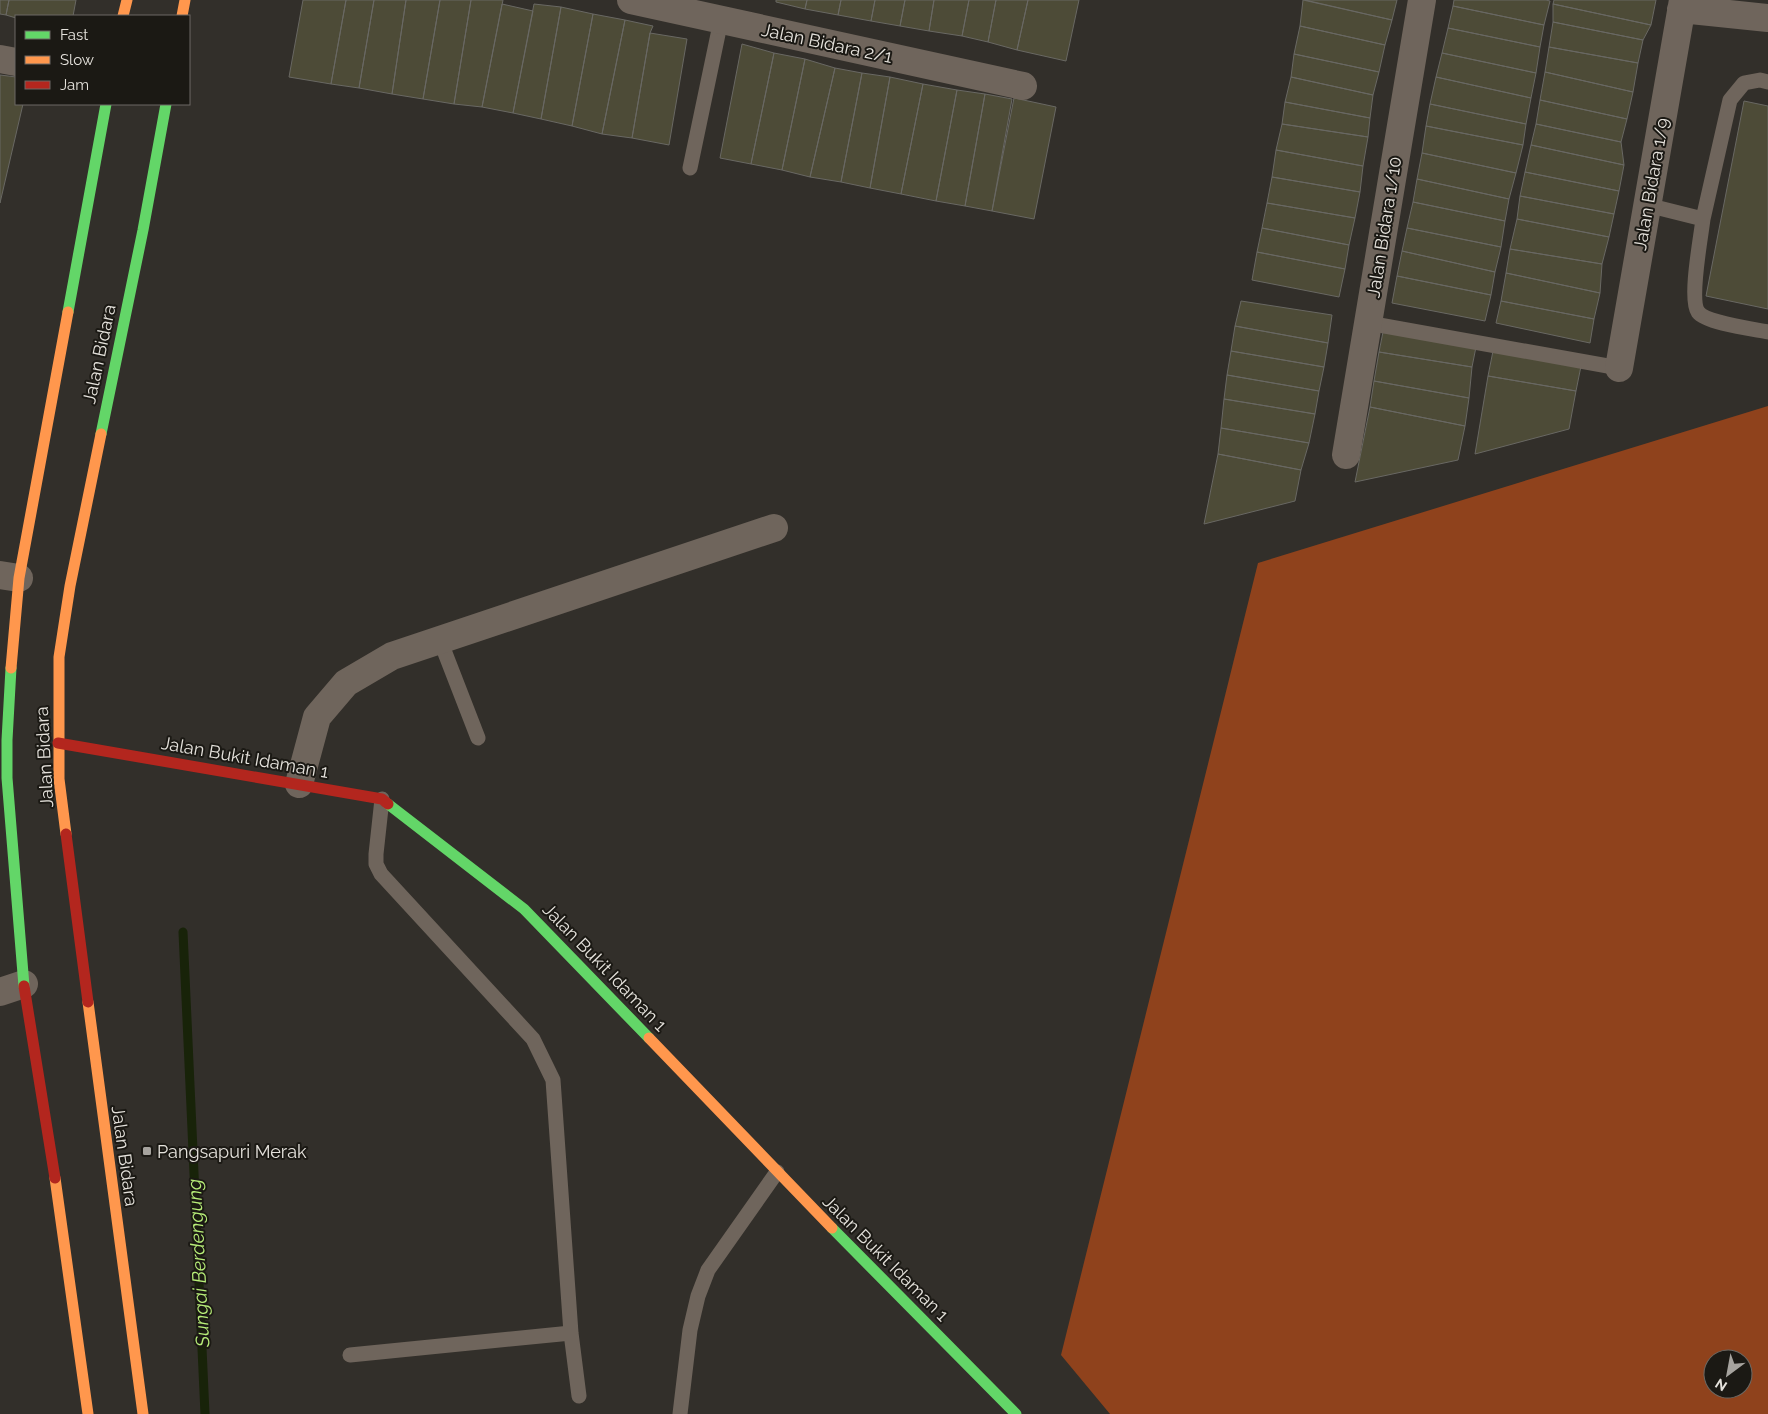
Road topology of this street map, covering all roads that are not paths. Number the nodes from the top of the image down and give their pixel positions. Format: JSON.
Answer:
{"nodes":[{"id":1,"x":127,"y":0,"type":"edge"},
{"id":2,"x":184,"y":0,"type":"edge"},
{"id":3,"x":631,"y":0,"type":"edge"},
{"id":4,"x":1422,"y":0,"type":"edge"},
{"id":5,"x":1682,"y":5,"type":"edge"},
{"id":6,"x":706,"y":12,"type":"edge"},
{"id":7,"x":123,"y":15,"type":"edge"},
{"id":8,"x":182,"y":15,"type":"edge"},
{"id":9,"x":1768,"y":18,"type":"edge"},
{"id":10,"x":0,"y":59,"type":"edge"},
{"id":11,"x":15,"y":62,"type":"edge"},
{"id":12,"x":1768,"y":82,"type":"edge"},
{"id":13,"x":1023,"y":86,"type":"dead end"},
{"id":14,"x":106,"y":105,"type":"edge"},
{"id":15,"x":166,"y":105,"type":"edge"},
{"id":16,"x":690,"y":168,"type":"dead end"},
{"id":17,"x":1647,"y":205,"type":"junction"},
{"id":18,"x":1703,"y":220,"type":"junction"},
{"id":19,"x":1368,"y":323,"type":"junction"},
{"id":20,"x":1768,"y":332,"type":"edge"},
{"id":21,"x":1619,"y":368,"type":"joint"},
{"id":22,"x":1346,"y":455,"type":"dead end"},
{"id":23,"x":774,"y":528,"type":"dead end"},
{"id":24,"x":9,"y":576,"type":"edge"},
{"id":25,"x":440,"y":640,"type":"junction"},
{"id":26,"x":478,"y":738,"type":"dead end"},
{"id":27,"x":58,"y":743,"type":"junction"},
{"id":28,"x":299,"y":784,"type":"junction"},
{"id":29,"x":382,"y":798,"type":"junction"},
{"id":30,"x":12,"y":988,"type":"edge"},
{"id":31,"x":777,"y":1172,"type":"junction"},
{"id":32,"x":571,"y":1333,"type":"junction"},
{"id":33,"x":350,"y":1355,"type":"dead end"},
{"id":34,"x":579,"y":1396,"type":"dead end"},
{"id":35,"x":88,"y":1414,"type":"edge"},
{"id":36,"x":143,"y":1414,"type":"edge"},
{"id":37,"x":680,"y":1414,"type":"edge"},
{"id":38,"x":1016,"y":1414,"type":"edge"}],
"edges":[{"from":1,"to":7,"type":"main road"},
{"from":2,"to":8,"type":"main road"},
{"from":3,"to":6,"type":"street","name":"Jalan Bidara 2/1"},
{"from":4,"to":19,"type":"street","name":"Jalan Bidara 1/10"},
{"from":5,"to":9,"type":"street"},
{"from":5,"to":17,"type":"street","name":"Jalan Bidara 1/9"},
{"from":6,"to":13,"type":"street","name":"Jalan Bidara 2/1"},
{"from":6,"to":16,"type":"lane"},
{"from":10,"to":11,"type":"street"},
{"from":12,"to":18,"type":"lane"},
{"from":14,"to":24,"type":"main road","name":"Jalan Bidara"},
{"from":15,"to":27,"type":"main road","name":"Jalan Bidara"},
{"from":17,"to":18,"type":"lane"},
{"from":17,"to":21,"type":"street","name":"Jalan Bidara 1/9"},
{"from":18,"to":20,"type":"lane"},
{"from":19,"to":21,"type":"lane"},
{"from":19,"to":22,"type":"street","name":"Jalan Bidara 1/10"},
{"from":23,"to":25,"type":"street"},
{"from":24,"to":30,"type":"main road","name":"Jalan Bidara"},
{"from":25,"to":26,"type":"lane"},
{"from":25,"to":28,"type":"street"},
{"from":27,"to":28,"type":"main road","name":"Jalan Bukit Idaman 1"},
{"from":27,"to":36,"type":"main road","name":"Jalan Bidara"},
{"from":28,"to":29,"type":"main road","name":"Jalan Bukit Idaman 1"},
{"from":29,"to":31,"type":"main road","name":"Jalan Bukit Idaman 1"},
{"from":29,"to":32,"type":"lane"},
{"from":30,"to":35,"type":"main road","name":"Jalan Bidara"},
{"from":31,"to":37,"type":"lane"},
{"from":31,"to":38,"type":"main road","name":"Jalan Bukit Idaman 1"},
{"from":32,"to":33,"type":"lane"},
{"from":32,"to":34,"type":"lane"}]}
